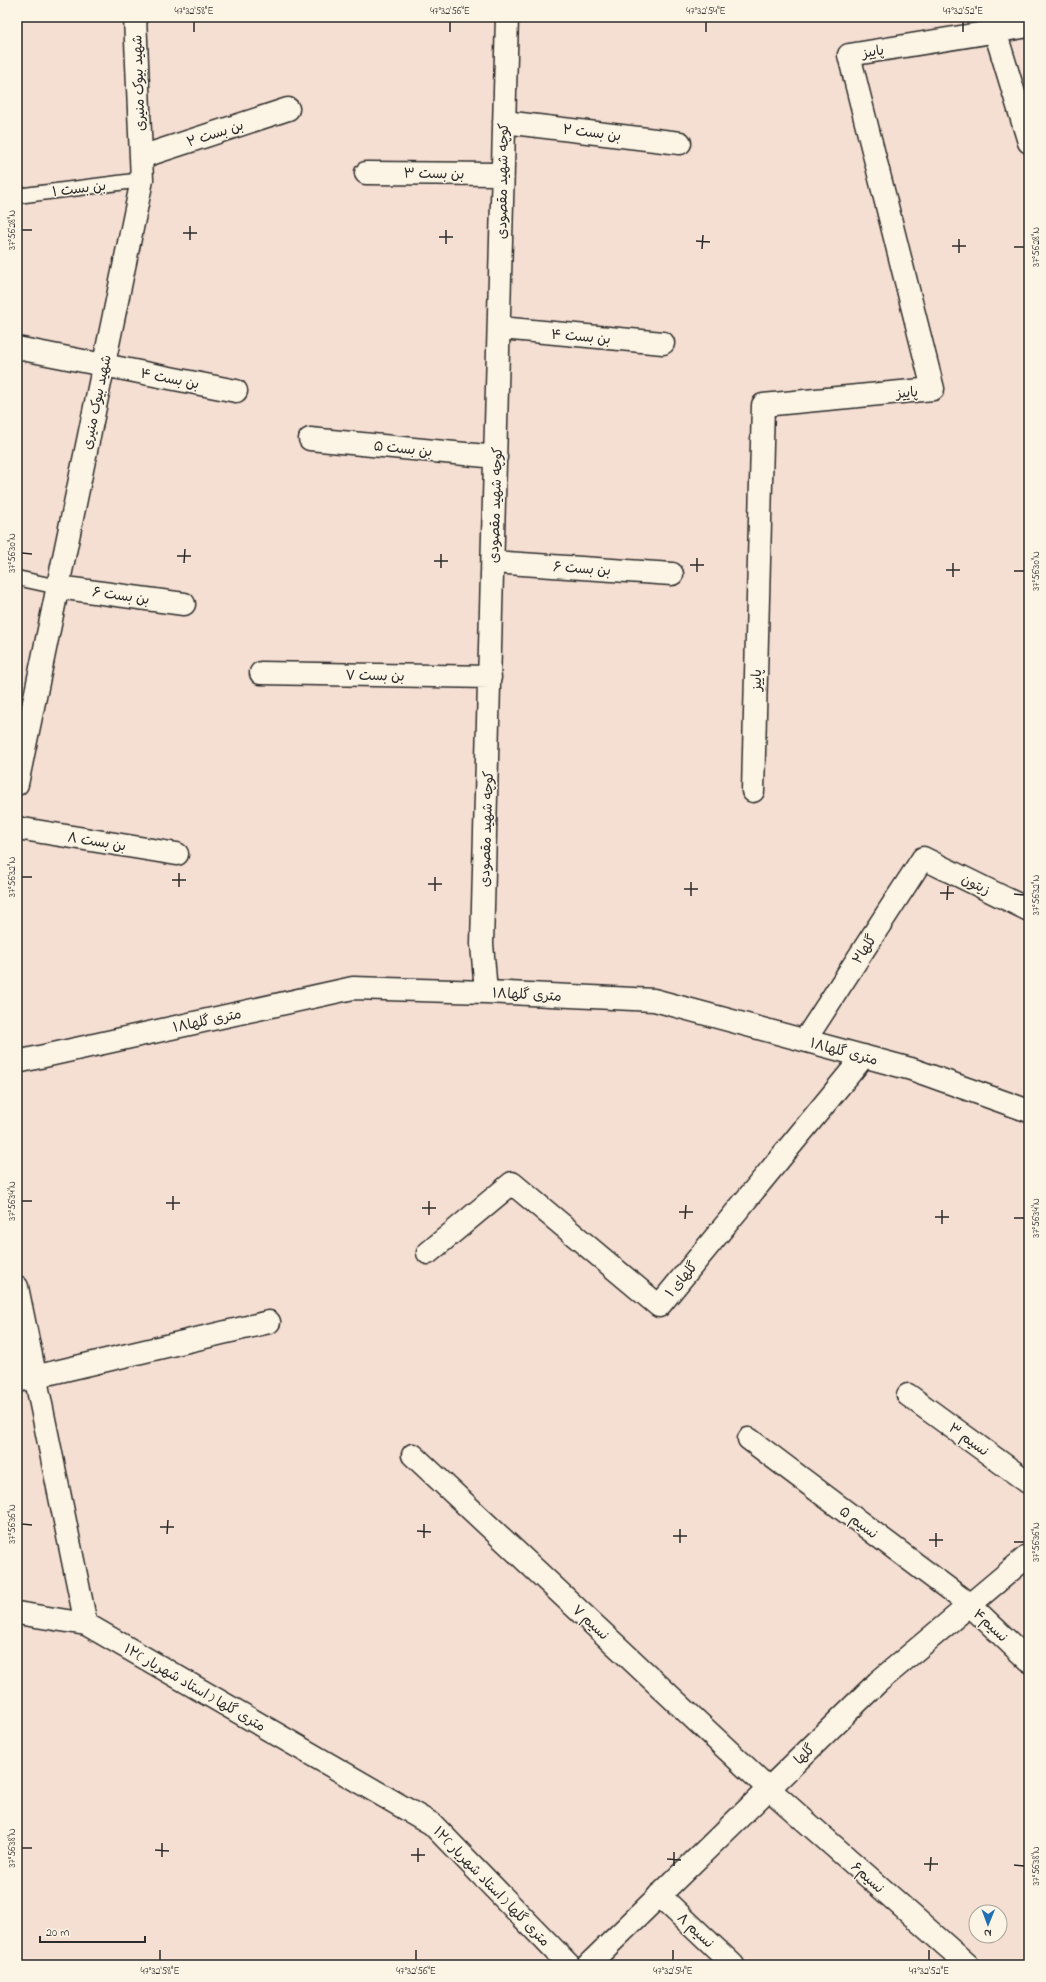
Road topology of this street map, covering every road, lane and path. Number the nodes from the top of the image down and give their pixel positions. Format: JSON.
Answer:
{"nodes":[{"id":1,"x":135,"y":17,"type":"edge"},
{"id":2,"x":507,"y":17,"type":"edge"},
{"id":3,"x":1029,"y":26,"type":"edge"},
{"id":4,"x":995,"y":31,"type":"junction"},
{"id":5,"x":288,"y":109,"type":"dead end"},
{"id":6,"x":504,"y":122,"type":"junction"},
{"id":7,"x":1029,"y":142,"type":"edge"},
{"id":8,"x":680,"y":143,"type":"dead end"},
{"id":9,"x":141,"y":157,"type":"junction"},
{"id":10,"x":366,"y":173,"type":"dead end"},
{"id":11,"x":502,"y":174,"type":"junction"},
{"id":12,"x":142,"y":180,"type":"junction"},
{"id":13,"x":17,"y":196,"type":"edge"},
{"id":14,"x":500,"y":328,"type":"junction"},
{"id":15,"x":663,"y":343,"type":"dead end"},
{"id":16,"x":17,"y":348,"type":"edge"},
{"id":17,"x":104,"y":364,"type":"junction"},
{"id":18,"x":236,"y":391,"type":"dead end"},
{"id":19,"x":310,"y":439,"type":"dead end"},
{"id":20,"x":496,"y":457,"type":"junction"},
{"id":21,"x":493,"y":562,"type":"junction"},
{"id":22,"x":672,"y":574,"type":"dead end"},
{"id":23,"x":17,"y":578,"type":"edge"},
{"id":24,"x":58,"y":587,"type":"junction"},
{"id":25,"x":184,"y":604,"type":"dead end"},
{"id":26,"x":261,"y":673,"type":"dead end"},
{"id":27,"x":490,"y":677,"type":"junction"},
{"id":28,"x":17,"y":784,"type":"edge"},
{"id":29,"x":753,"y":791,"type":"dead end"},
{"id":30,"x":17,"y":828,"type":"edge"},
{"id":31,"x":177,"y":854,"type":"dead end"},
{"id":32,"x":923,"y":858,"type":"joint"},
{"id":33,"x":1029,"y":910,"type":"edge"},
{"id":34,"x":486,"y":992,"type":"junction"},
{"id":35,"x":805,"y":1040,"type":"junction"},
{"id":36,"x":864,"y":1056,"type":"junction"},
{"id":37,"x":17,"y":1062,"type":"edge"},
{"id":38,"x":1029,"y":1111,"type":"edge"},
{"id":39,"x":428,"y":1253,"type":"dead end"},
{"id":40,"x":17,"y":1287,"type":"edge"},
{"id":41,"x":269,"y":1322,"type":"dead end"},
{"id":42,"x":26,"y":1379,"type":"edge"},
{"id":43,"x":908,"y":1395,"type":"dead end"},
{"id":44,"x":749,"y":1439,"type":"dead end"},
{"id":45,"x":414,"y":1455,"type":"dead end"},
{"id":46,"x":1029,"y":1483,"type":"edge"},
{"id":47,"x":1029,"y":1555,"type":"edge"},
{"id":48,"x":970,"y":1605,"type":"junction"},
{"id":49,"x":17,"y":1613,"type":"edge"},
{"id":50,"x":86,"y":1624,"type":"junction"},
{"id":51,"x":1029,"y":1661,"type":"edge"},
{"id":52,"x":768,"y":1788,"type":"junction"},
{"id":53,"x":659,"y":1895,"type":"junction"},
{"id":54,"x":569,"y":1965,"type":"edge"},
{"id":55,"x":588,"y":1965,"type":"edge"},
{"id":56,"x":733,"y":1965,"type":"edge"},
{"id":57,"x":968,"y":1965,"type":"edge"}],
"edges":[{"from":1,"to":9,"type":"street","name":"شهید بیوک منیری"},
{"from":2,"to":6,"type":"street","name":"کوچه شهید مقصودی"},
{"from":3,"to":4,"type":"street","name":"پاییز"},
{"from":4,"to":7,"type":"street"},
{"from":4,"to":29,"type":"street","name":"پاییز"},
{"from":5,"to":9,"type":"street","name":"بن بست ۲"},
{"from":6,"to":8,"type":"street","name":"بن بست ۲"},
{"from":6,"to":11,"type":"street","name":"کوچه شهید مقصودی"},
{"from":9,"to":12,"type":"street","name":"شهید بیوک منیری"},
{"from":10,"to":11,"type":"street","name":"بن بست ۳"},
{"from":11,"to":14,"type":"street","name":"کوچه شهید مقصودی"},
{"from":12,"to":13,"type":"lane","name":"بن بست ۱"},
{"from":12,"to":17,"type":"street","name":"شهید بیوک منیری"},
{"from":14,"to":15,"type":"street","name":"بن بست ۴"},
{"from":14,"to":20,"type":"street","name":"کوچه شهید مقصودی"},
{"from":16,"to":17,"type":"street"},
{"from":17,"to":18,"type":"street","name":"بن بست ۴"},
{"from":17,"to":24,"type":"street","name":"شهید بیوک منیری"},
{"from":19,"to":20,"type":"street","name":"بن بست ۵"},
{"from":20,"to":21,"type":"street","name":"کوچه شهید مقصودی"},
{"from":21,"to":22,"type":"street","name":"بن بست ۶"},
{"from":21,"to":27,"type":"street","name":"کوچه شهید مقصودی"},
{"from":23,"to":24,"type":"lane"},
{"from":24,"to":25,"type":"street","name":"بن بست ۶"},
{"from":24,"to":28,"type":"street","name":"شهید بیوک منیری"},
{"from":26,"to":27,"type":"street","name":"بن بست ۷"},
{"from":27,"to":34,"type":"street","name":"کوچه شهید مقصودی"},
{"from":30,"to":31,"type":"street","name":"بن بست ۸"},
{"from":32,"to":33,"type":"street","name":"زیتون"},
{"from":32,"to":35,"type":"street","name":"گلها۲"},
{"from":34,"to":35,"type":"street","name":"۱۸متری گلها"},
{"from":34,"to":37,"type":"street","name":"۱۸متری گلها"},
{"from":35,"to":36,"type":"street","name":"۱۸متری گلها"},
{"from":36,"to":38,"type":"street","name":"۱۸متری گلها"},
{"from":36,"to":39,"type":"street","name":"گلهای ۱"},
{"from":40,"to":42,"type":"street"},
{"from":41,"to":42,"type":"street"},
{"from":42,"to":50,"type":"street"},
{"from":43,"to":46,"type":"street","name":"نسیم ۳"},
{"from":44,"to":48,"type":"street","name":"نسیم ۵"},
{"from":45,"to":52,"type":"street","name":"نسیم ۷"},
{"from":47,"to":48,"type":"street","name":"گلها"},
{"from":48,"to":51,"type":"street","name":"نسیم۴"},
{"from":48,"to":52,"type":"street","name":"گلها"},
{"from":49,"to":50,"type":"street"},
{"from":50,"to":54,"type":"street","name":"۱۲متری گلها ( استاد شهریار )"},
{"from":52,"to":53,"type":"street","name":"گلها"},
{"from":52,"to":57,"type":"street","name":"نسیم۶"},
{"from":53,"to":55,"type":"street","name":"گلها"},
{"from":53,"to":56,"type":"street","name":"نسیم ۸"}]}
